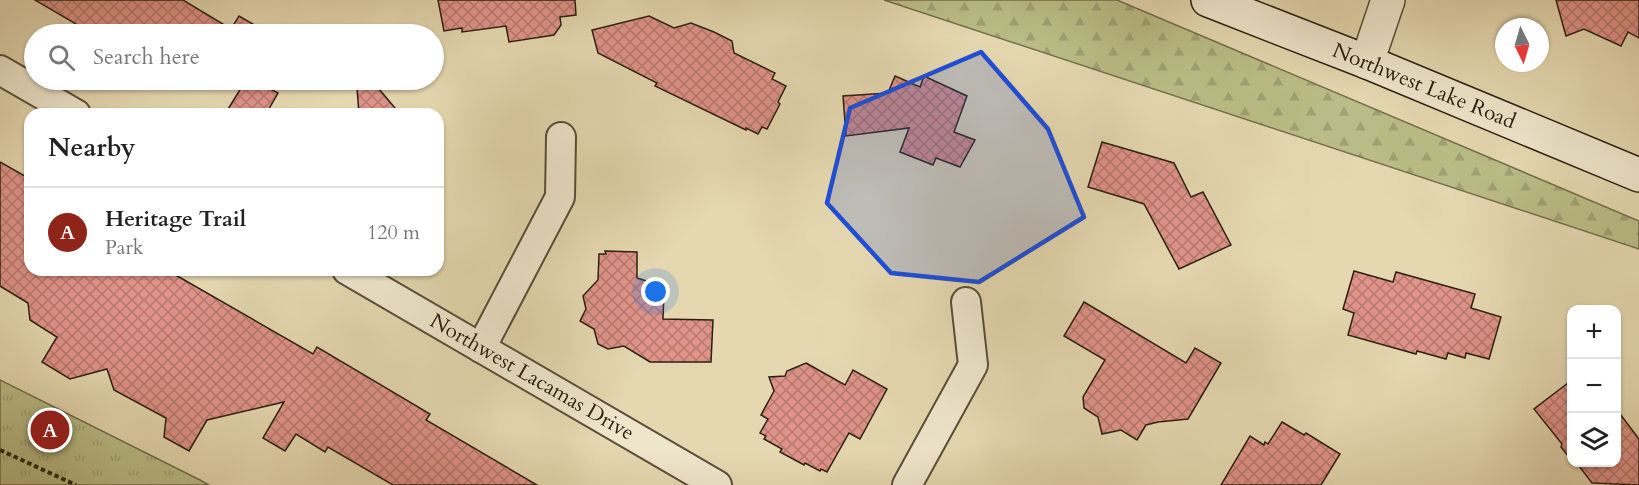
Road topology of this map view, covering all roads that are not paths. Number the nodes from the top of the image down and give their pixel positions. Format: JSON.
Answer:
{"nodes":[{"id":1,"x":1208,"y":0,"type":"edge"},
{"id":2,"x":1388,"y":0,"type":"edge"},
{"id":3,"x":1367,"y":62,"type":"junction"},
{"id":4,"x":0,"y":70,"type":"edge"},
{"id":5,"x":24,"y":84,"type":"edge"},
{"id":6,"x":35,"y":90,"type":"edge"},
{"id":7,"x":66,"y":108,"type":"edge"},
{"id":8,"x":561,"y":137,"type":"dead end"},
{"id":9,"x":1639,"y":175,"type":"edge"},
{"id":10,"x":357,"y":276,"type":"edge"},
{"id":11,"x":966,"y":302,"type":"dead end"},
{"id":12,"x":481,"y":348,"type":"junction"},
{"id":13,"x":717,"y":485,"type":"edge"},
{"id":14,"x":907,"y":485,"type":"edge"}],
"edges":[{"from":1,"to":3,"type":"main road","name":"Northwest Lake Road"},
{"from":2,"to":3,"type":"main road"},
{"from":3,"to":9,"type":"main road","name":"Northwest Lake Road"},
{"from":4,"to":5,"type":"street"},
{"from":6,"to":7,"type":"street"},
{"from":8,"to":12,"type":"street"},
{"from":10,"to":12,"type":"street","name":"Northwest Lacamas Drive"},
{"from":11,"to":14,"type":"street"},
{"from":12,"to":13,"type":"street","name":"Northwest Lacamas Drive"}]}
